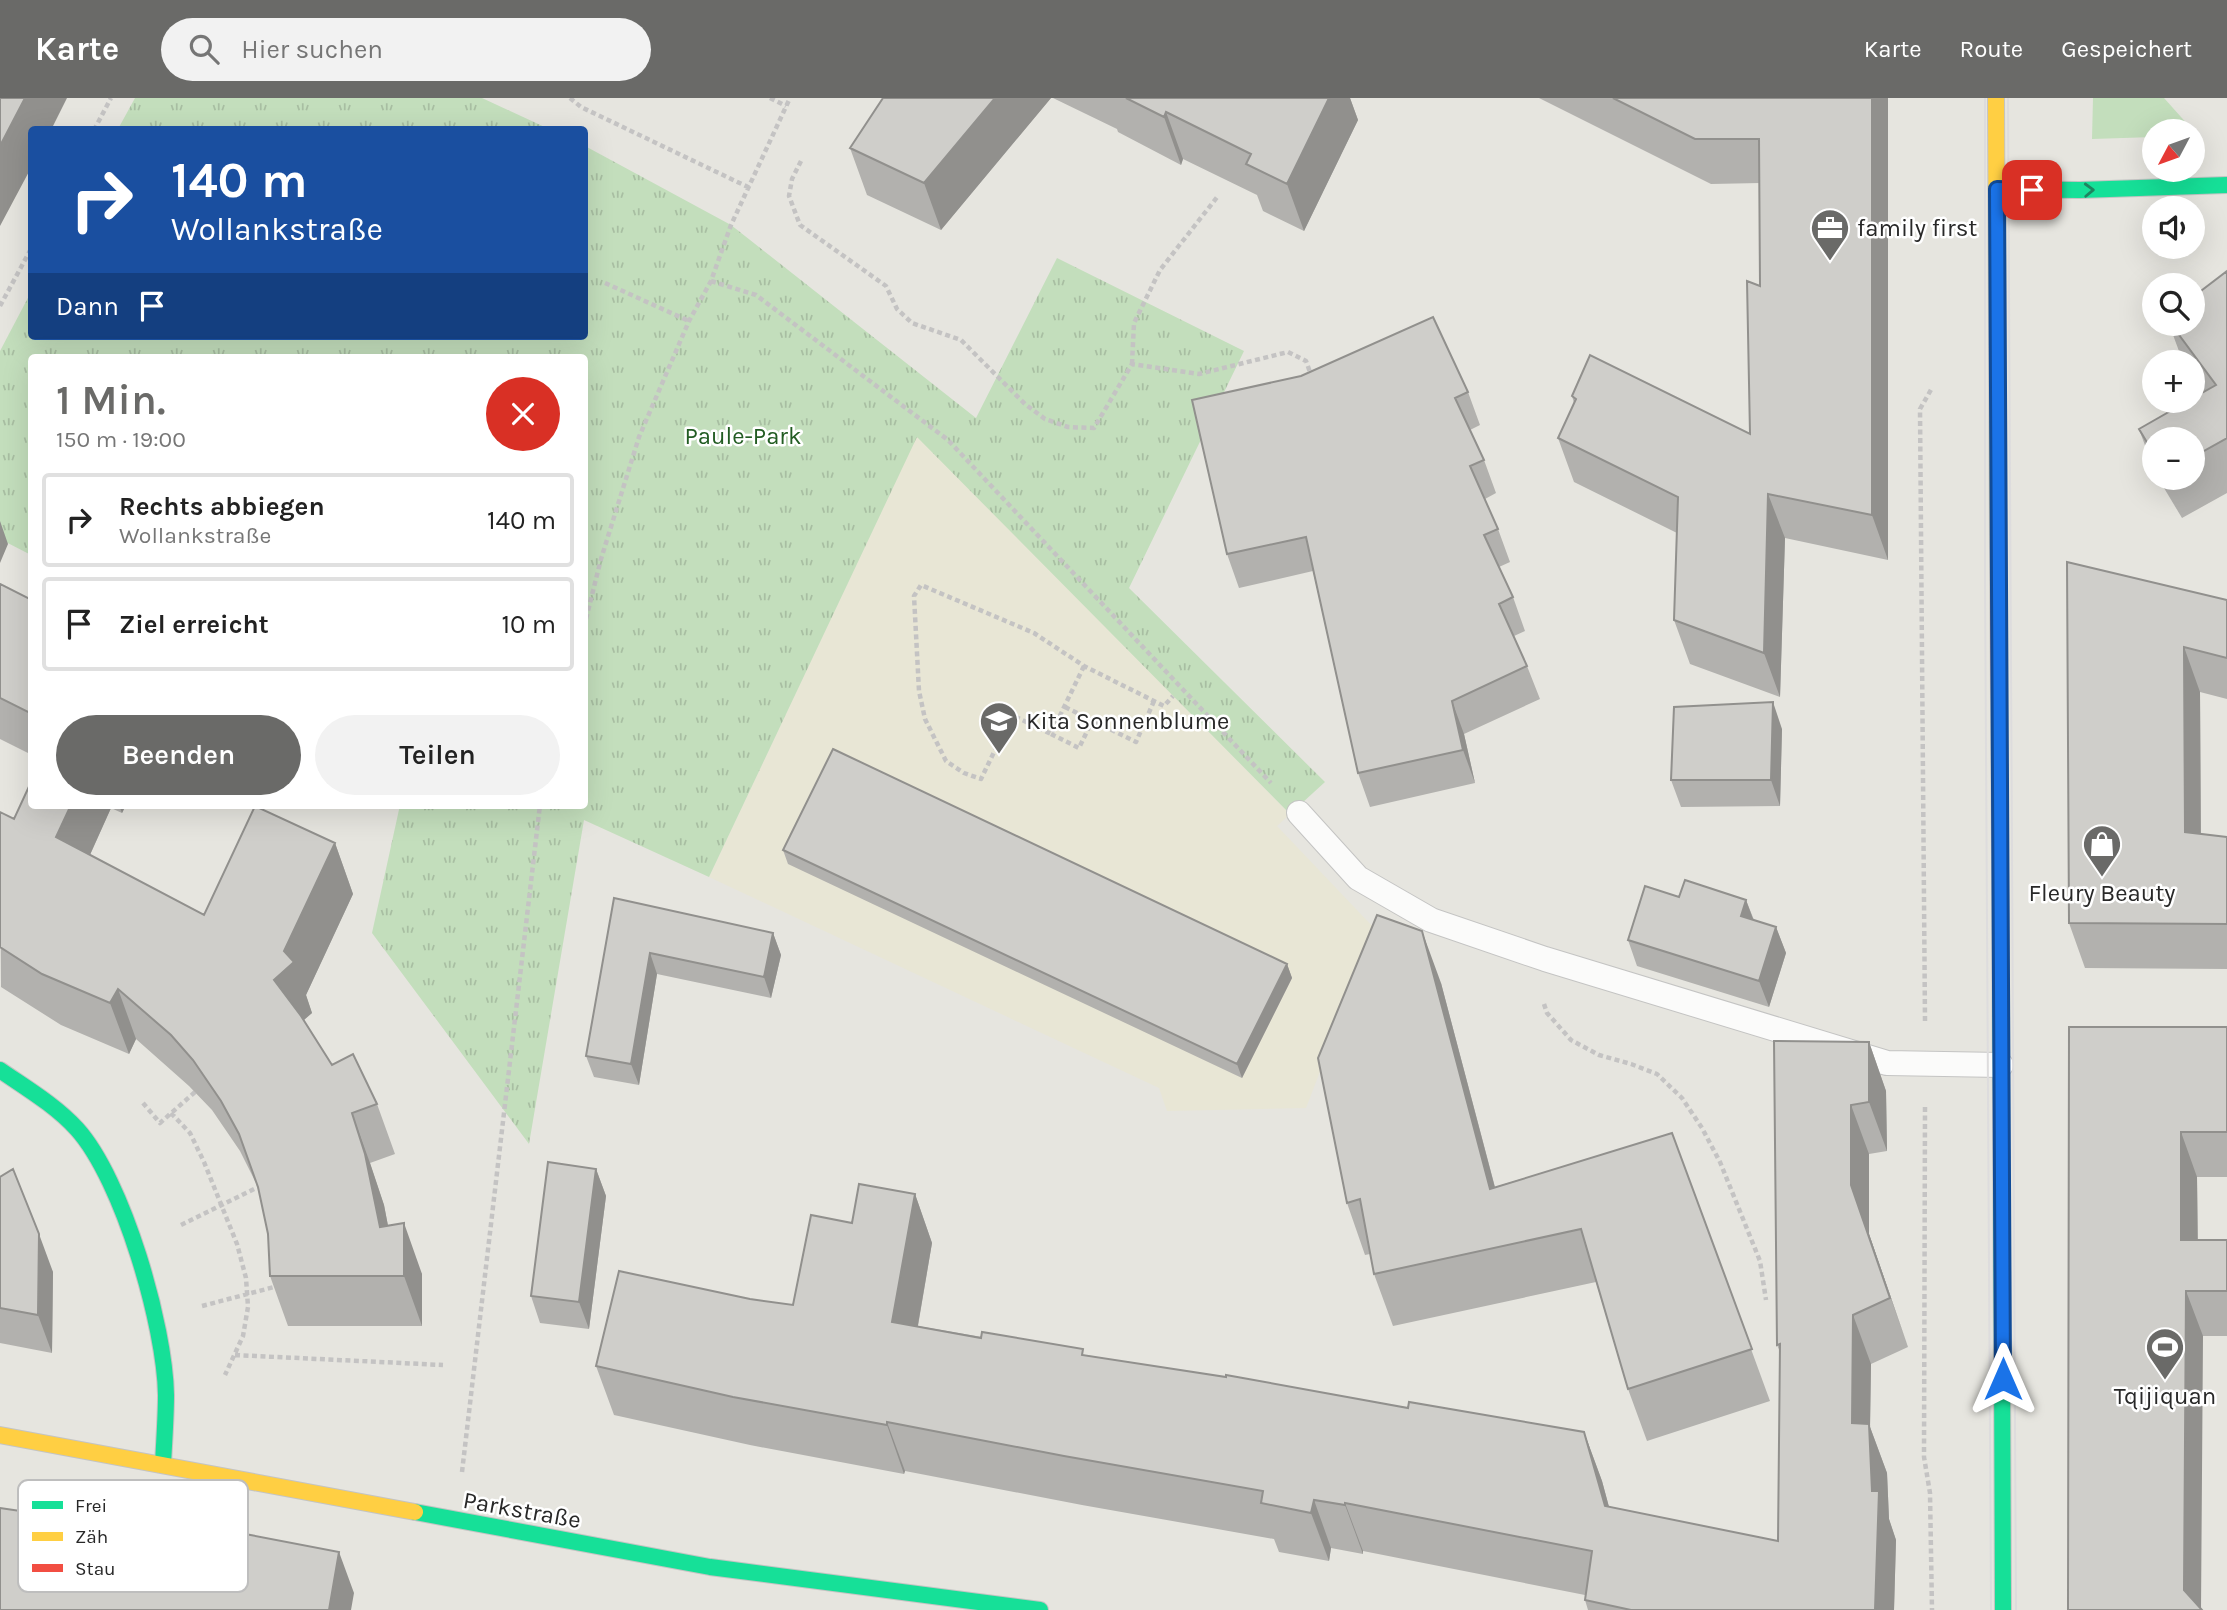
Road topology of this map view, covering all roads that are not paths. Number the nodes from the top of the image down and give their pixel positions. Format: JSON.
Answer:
{"nodes":[{"id":1,"x":1996,"y":98,"type":"edge"},
{"id":2,"x":2227,"y":185,"type":"edge"},
{"id":3,"x":1997,"y":189,"type":"junction"},
{"id":4,"x":1299,"y":813,"type":"road end"},
{"id":5,"x":2001,"y":1065,"type":"junction"},
{"id":6,"x":0,"y":1070,"type":"edge"},
{"id":7,"x":0,"y":1435,"type":"edge"},
{"id":8,"x":163,"y":1465,"type":"junction"},
{"id":9,"x":243,"y":1480,"type":"edge"},
{"id":10,"x":248,"y":1481,"type":"edge"},
{"id":11,"x":1040,"y":1610,"type":"edge"},
{"id":12,"x":2003,"y":1610,"type":"edge"}],
"edges":[{"from":1,"to":3,"type":"main road"},
{"from":3,"to":2,"type":"main road","one_way":true},
{"from":3,"to":5,"type":"main road"},
{"from":4,"to":5,"type":"lane"},
{"from":5,"to":12,"type":"main road"},
{"from":6,"to":8,"type":"main road"},
{"from":7,"to":8,"type":"main road","name":"Parkstraße"},
{"from":8,"to":9,"type":"main road","name":"Parkstraße"},
{"from":10,"to":11,"type":"main road","name":"Parkstraße"}]}
